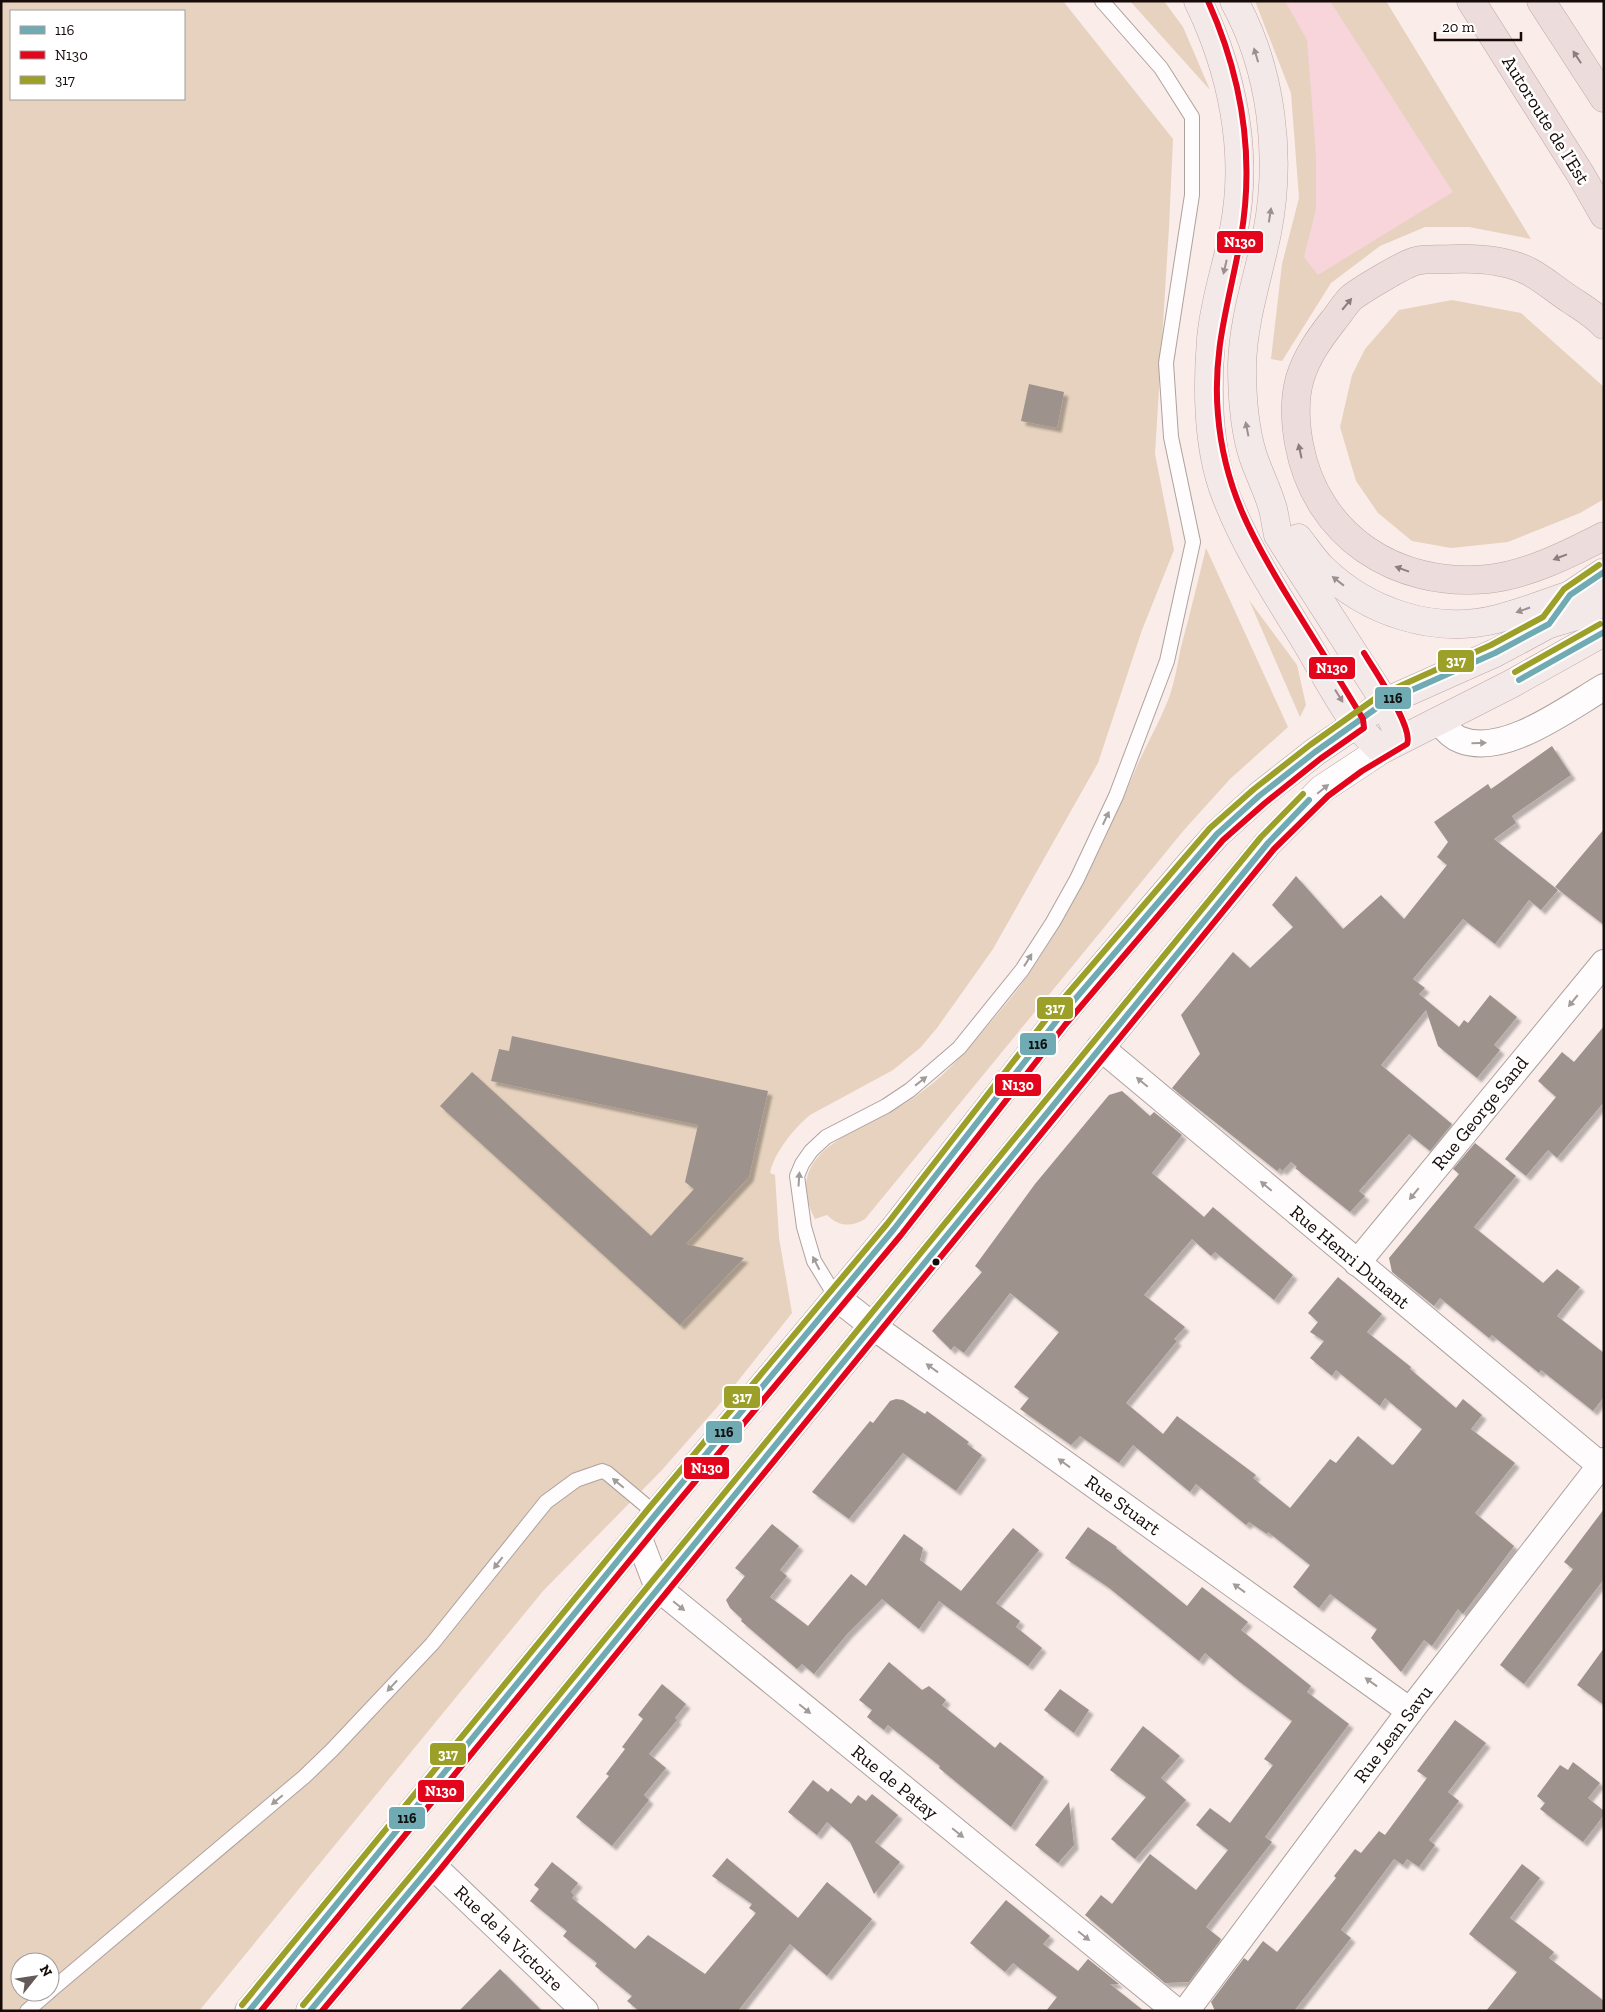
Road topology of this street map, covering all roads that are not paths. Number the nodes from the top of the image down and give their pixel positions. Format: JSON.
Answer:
{"nodes":[{"id":1,"x":1102,"y":1,"type":"edge"},
{"id":2,"x":1198,"y":1,"type":"edge"},
{"id":3,"x":1234,"y":1,"type":"edge"},
{"id":4,"x":1470,"y":1,"type":"edge"},
{"id":5,"x":1542,"y":1,"type":"edge"},
{"id":6,"x":1604,"y":98,"type":"edge"},
{"id":7,"x":1604,"y":216,"type":"edge"},
{"id":8,"x":1604,"y":325,"type":"edge"},
{"id":9,"x":1273,"y":508,"type":"junction"},
{"id":10,"x":1604,"y":536,"type":"edge"},
{"id":11,"x":1604,"y":572,"type":"edge"},
{"id":12,"x":1570,"y":595,"type":"junction"},
{"id":13,"x":1604,"y":601,"type":"edge"},
{"id":14,"x":1549,"y":624,"type":"junction"},
{"id":15,"x":1604,"y":632,"type":"edge"},
{"id":16,"x":1604,"y":687,"type":"edge"},
{"id":17,"x":1385,"y":702,"type":"junction"},
{"id":18,"x":1438,"y":721,"type":"junction"},
{"id":19,"x":1356,"y":724,"type":"junction"},
{"id":20,"x":1390,"y":744,"type":"junction"},
{"id":21,"x":1604,"y":963,"type":"edge"},
{"id":22,"x":1100,"y":1047,"type":"junction"},
{"id":23,"x":1357,"y":1263,"type":"junction"},
{"id":24,"x":836,"y":1297,"type":"junction"},
{"id":25,"x":874,"y":1326,"type":"junction"},
{"id":26,"x":1602,"y":1463,"type":"edge"},
{"id":27,"x":656,"y":1514,"type":"junction"},
{"id":28,"x":638,"y":1536,"type":"junction"},
{"id":29,"x":658,"y":1588,"type":"junction"},
{"id":30,"x":1410,"y":1711,"type":"junction"},
{"id":31,"x":432,"y":1865,"type":"junction"},
{"id":32,"x":60,"y":1984,"type":"edge"},
{"id":33,"x":38,"y":2002,"type":"edge"},
{"id":34,"x":27,"y":2011,"type":"edge"},
{"id":35,"x":249,"y":2011,"type":"edge"},
{"id":36,"x":310,"y":2011,"type":"edge"},
{"id":37,"x":585,"y":2011,"type":"edge"},
{"id":38,"x":1176,"y":2011,"type":"edge"},
{"id":39,"x":1186,"y":2011,"type":"edge"}],
"edges":[{"from":24,"to":1,"type":"lane","one_way":true},
{"from":2,"to":19,"type":"main road","one_way":true},
{"from":9,"to":3,"type":"main road","one_way":true},
{"from":4,"to":7,"type":"highway","name":"Autoroute de l’Est"},
{"from":6,"to":5,"type":"highway","one_way":true},
{"from":10,"to":8,"type":"highway","one_way":true},
{"from":12,"to":9,"type":"main road","one_way":true},
{"from":9,"to":17,"type":"main road"},
{"from":11,"to":12,"type":"main road"},
{"from":12,"to":14,"type":"main road"},
{"from":13,"to":14,"type":"main road"},
{"from":14,"to":17,"type":"main road"},
{"from":15,"to":18,"type":"main road"},
{"from":18,"to":16,"type":"street","one_way":true},
{"from":17,"to":19,"type":"main road"},
{"from":17,"to":20,"type":"main road"},
{"from":18,"to":20,"type":"main road"},
{"from":19,"to":20,"type":"main road"},
{"from":19,"to":24,"type":"main road"},
{"from":22,"to":20,"type":"main road","one_way":true},
{"from":21,"to":23,"type":"street","name":"Rue George Sand","one_way":true},
{"from":23,"to":22,"type":"street","name":"Rue Henri Dunant","one_way":true},
{"from":22,"to":25,"type":"main road"},
{"from":23,"to":26,"type":"street","name":"Rue Henri Dunant"},
{"from":24,"to":25,"type":"street","name":"Rue Stuart"},
{"from":24,"to":27,"type":"main road"},
{"from":25,"to":29,"type":"main road"},
{"from":30,"to":25,"type":"street","name":"Rue Stuart","one_way":true},
{"from":26,"to":30,"type":"street","name":"Rue Jean Savu"},
{"from":27,"to":28,"type":"main road"},
{"from":27,"to":32,"type":"lane","one_way":true},
{"from":28,"to":29,"type":"street","name":"Rue de Patay"},
{"from":28,"to":35,"type":"main road"},
{"from":29,"to":31,"type":"main road"},
{"from":29,"to":38,"type":"street","name":"Rue de Patay","one_way":true},
{"from":30,"to":39,"type":"street","name":"Rue Jean Savu"},
{"from":31,"to":36,"type":"main road"},
{"from":31,"to":37,"type":"street","name":"Rue de la Victoire"},
{"from":33,"to":34,"type":"lane"}]}
